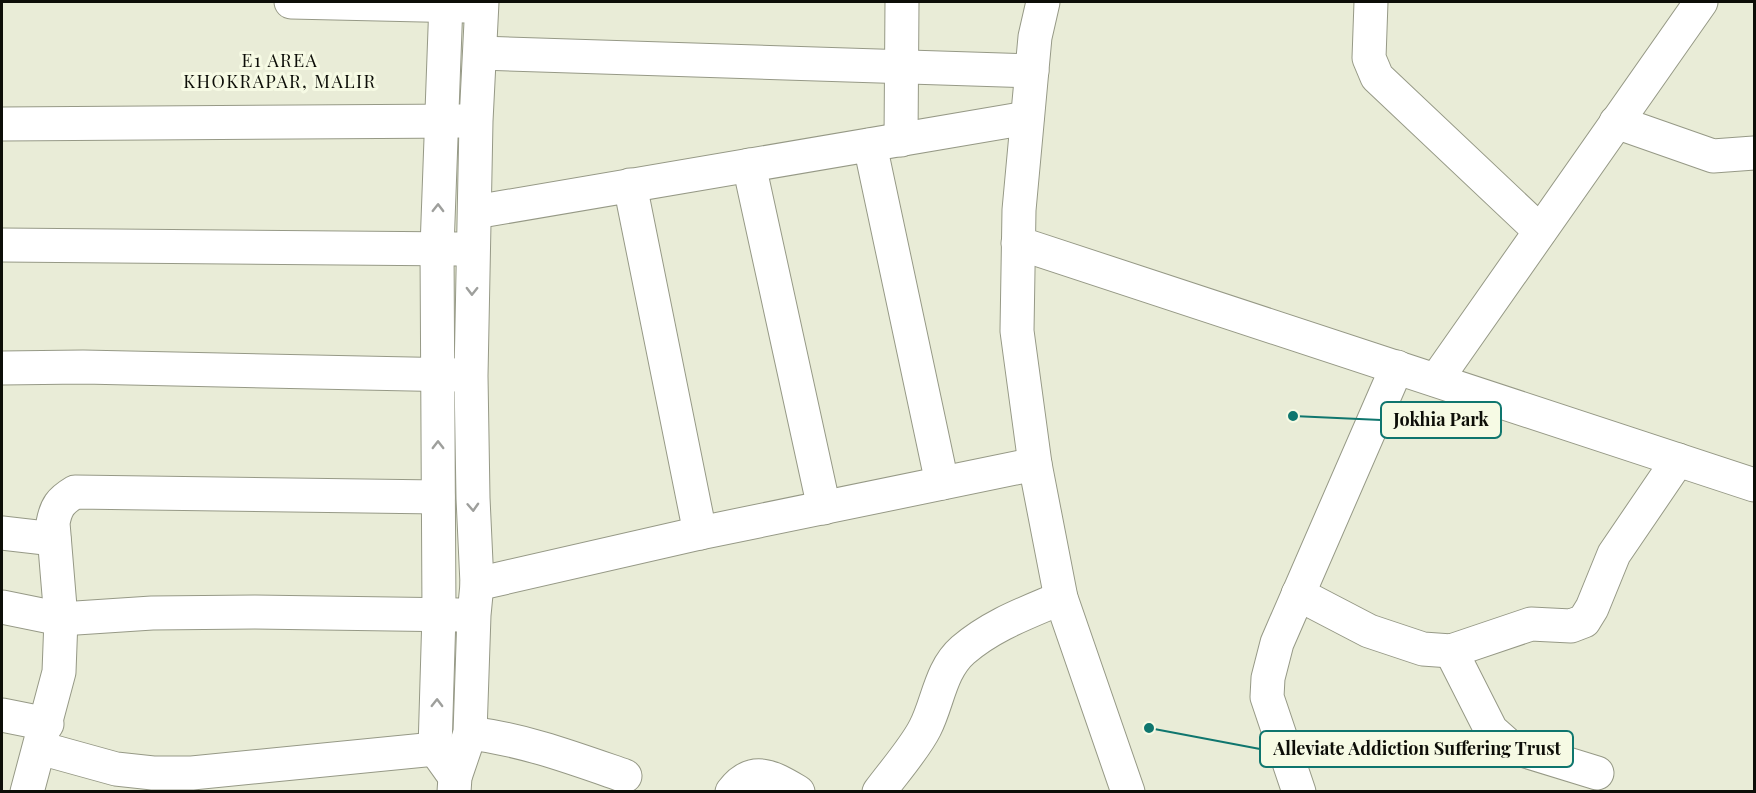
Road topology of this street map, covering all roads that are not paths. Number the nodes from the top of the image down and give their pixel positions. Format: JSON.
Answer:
{"nodes":[{"id":1,"x":291,"y":2,"type":"edge"},
{"id":2,"x":902,"y":2,"type":"edge"},
{"id":3,"x":1043,"y":2,"type":"edge"},
{"id":4,"x":1371,"y":2,"type":"edge"},
{"id":5,"x":1701,"y":2,"type":"edge"},
{"id":6,"x":446,"y":3,"type":"edge"},
{"id":7,"x":482,"y":4,"type":"edge"},
{"id":8,"x":480,"y":53,"type":"junction"},
{"id":9,"x":903,"y":67,"type":"junction"},
{"id":10,"x":1032,"y":71,"type":"junction"},
{"id":11,"x":1027,"y":118,"type":"junction"},
{"id":12,"x":440,"y":121,"type":"junction"},
{"id":13,"x":476,"y":121,"type":"junction"},
{"id":14,"x":1616,"y":122,"type":"junction"},
{"id":15,"x":2,"y":124,"type":"edge"},
{"id":16,"x":886,"y":142,"type":"junction"},
{"id":17,"x":1755,"y":153,"type":"edge"},
{"id":18,"x":749,"y":165,"type":"junction"},
{"id":19,"x":630,"y":185,"type":"junction"},
{"id":20,"x":475,"y":212,"type":"junction"},
{"id":21,"x":1540,"y":231,"type":"junction"},
{"id":22,"x":1018,"y":243,"type":"junction"},
{"id":23,"x":2,"y":245,"type":"edge"},
{"id":24,"x":437,"y":248,"type":"junction"},
{"id":25,"x":473,"y":249,"type":"junction"},
{"id":26,"x":2,"y":368,"type":"edge"},
{"id":27,"x":1397,"y":368,"type":"junction"},
{"id":28,"x":438,"y":374,"type":"junction"},
{"id":29,"x":471,"y":376,"type":"junction"},
{"id":30,"x":1436,"y":380,"type":"junction"},
{"id":31,"x":1678,"y":460,"type":"junction"},
{"id":32,"x":1035,"y":464,"type":"junction"},
{"id":33,"x":942,"y":483,"type":"junction"},
{"id":34,"x":1755,"y":485,"type":"edge"},
{"id":35,"x":438,"y":497,"type":"junction"},
{"id":36,"x":824,"y":508,"type":"junction"},
{"id":37,"x":2,"y":533,"type":"edge"},
{"id":38,"x":700,"y":533,"type":"junction"},
{"id":39,"x":54,"y":539,"type":"junction"},
{"id":40,"x":1298,"y":594,"type":"junction"},
{"id":41,"x":1061,"y":598,"type":"junction"},
{"id":42,"x":475,"y":599,"type":"junction"},
{"id":43,"x":2,"y":607,"type":"edge"},
{"id":44,"x":439,"y":614,"type":"junction"},
{"id":45,"x":61,"y":619,"type":"junction"},
{"id":46,"x":1451,"y":651,"type":"junction"},
{"id":47,"x":2,"y":715,"type":"edge"},
{"id":48,"x":470,"y":734,"type":"junction"},
{"id":49,"x":43,"y":736,"type":"junction"},
{"id":50,"x":435,"y":749,"type":"junction"},
{"id":51,"x":1597,"y":773,"type":"dead end"},
{"id":52,"x":626,"y":776,"type":"dead end"},
{"id":53,"x":454,"y":784,"type":"edge"},
{"id":54,"x":27,"y":792,"type":"edge"},
{"id":55,"x":732,"y":792,"type":"edge"},
{"id":56,"x":798,"y":792,"type":"edge"},
{"id":57,"x":879,"y":792,"type":"edge"},
{"id":58,"x":1128,"y":792,"type":"edge"},
{"id":59,"x":1299,"y":792,"type":"edge"}],
"edges":[{"from":1,"to":6,"type":"street"},
{"from":2,"to":9,"type":"street"},
{"from":3,"to":10,"type":"street"},
{"from":4,"to":21,"type":"street"},
{"from":5,"to":14,"type":"street"},
{"from":6,"to":7,"type":"street"},
{"from":6,"to":12,"type":"street"},
{"from":7,"to":8,"type":"street"},
{"from":8,"to":9,"type":"street"},
{"from":8,"to":13,"type":"street"},
{"from":9,"to":10,"type":"street"},
{"from":9,"to":16,"type":"street"},
{"from":10,"to":11,"type":"street"},
{"from":11,"to":16,"type":"street"},
{"from":11,"to":22,"type":"street"},
{"from":12,"to":13,"type":"street"},
{"from":12,"to":15,"type":"street"},
{"from":24,"to":12,"type":"street","one_way":true},
{"from":13,"to":20,"type":"street"},
{"from":14,"to":17,"type":"street"},
{"from":14,"to":21,"type":"street"},
{"from":16,"to":18,"type":"street"},
{"from":16,"to":33,"type":"street"},
{"from":18,"to":19,"type":"street"},
{"from":18,"to":36,"type":"street"},
{"from":19,"to":20,"type":"street"},
{"from":19,"to":38,"type":"street"},
{"from":20,"to":25,"type":"street"},
{"from":21,"to":30,"type":"street"},
{"from":22,"to":27,"type":"street"},
{"from":22,"to":32,"type":"street"},
{"from":23,"to":24,"type":"street"},
{"from":24,"to":25,"type":"street"},
{"from":24,"to":28,"type":"street"},
{"from":25,"to":29,"type":"street","one_way":true},
{"from":26,"to":28,"type":"street"},
{"from":27,"to":30,"type":"street"},
{"from":27,"to":40,"type":"street"},
{"from":28,"to":29,"type":"street"},
{"from":35,"to":28,"type":"street","one_way":true},
{"from":29,"to":42,"type":"street","one_way":true},
{"from":30,"to":31,"type":"street"},
{"from":31,"to":34,"type":"street"},
{"from":31,"to":46,"type":"street"},
{"from":32,"to":33,"type":"street"},
{"from":32,"to":41,"type":"street"},
{"from":33,"to":36,"type":"street"},
{"from":35,"to":39,"type":"street"},
{"from":35,"to":44,"type":"street"},
{"from":36,"to":38,"type":"street"},
{"from":37,"to":39,"type":"street"},
{"from":38,"to":42,"type":"street"},
{"from":39,"to":45,"type":"street"},
{"from":40,"to":46,"type":"street"},
{"from":40,"to":59,"type":"street"},
{"from":41,"to":57,"type":"street"},
{"from":41,"to":58,"type":"street"},
{"from":42,"to":44,"type":"street"},
{"from":42,"to":48,"type":"street"},
{"from":43,"to":45,"type":"street"},
{"from":44,"to":45,"type":"street"},
{"from":50,"to":44,"type":"street","one_way":true},
{"from":45,"to":49,"type":"street"},
{"from":46,"to":51,"type":"street"},
{"from":47,"to":49,"type":"street"},
{"from":48,"to":52,"type":"street"},
{"from":48,"to":53,"type":"street"},
{"from":49,"to":50,"type":"street"},
{"from":49,"to":54,"type":"street"},
{"from":50,"to":53,"type":"street"},
{"from":55,"to":56,"type":"street"}]}
